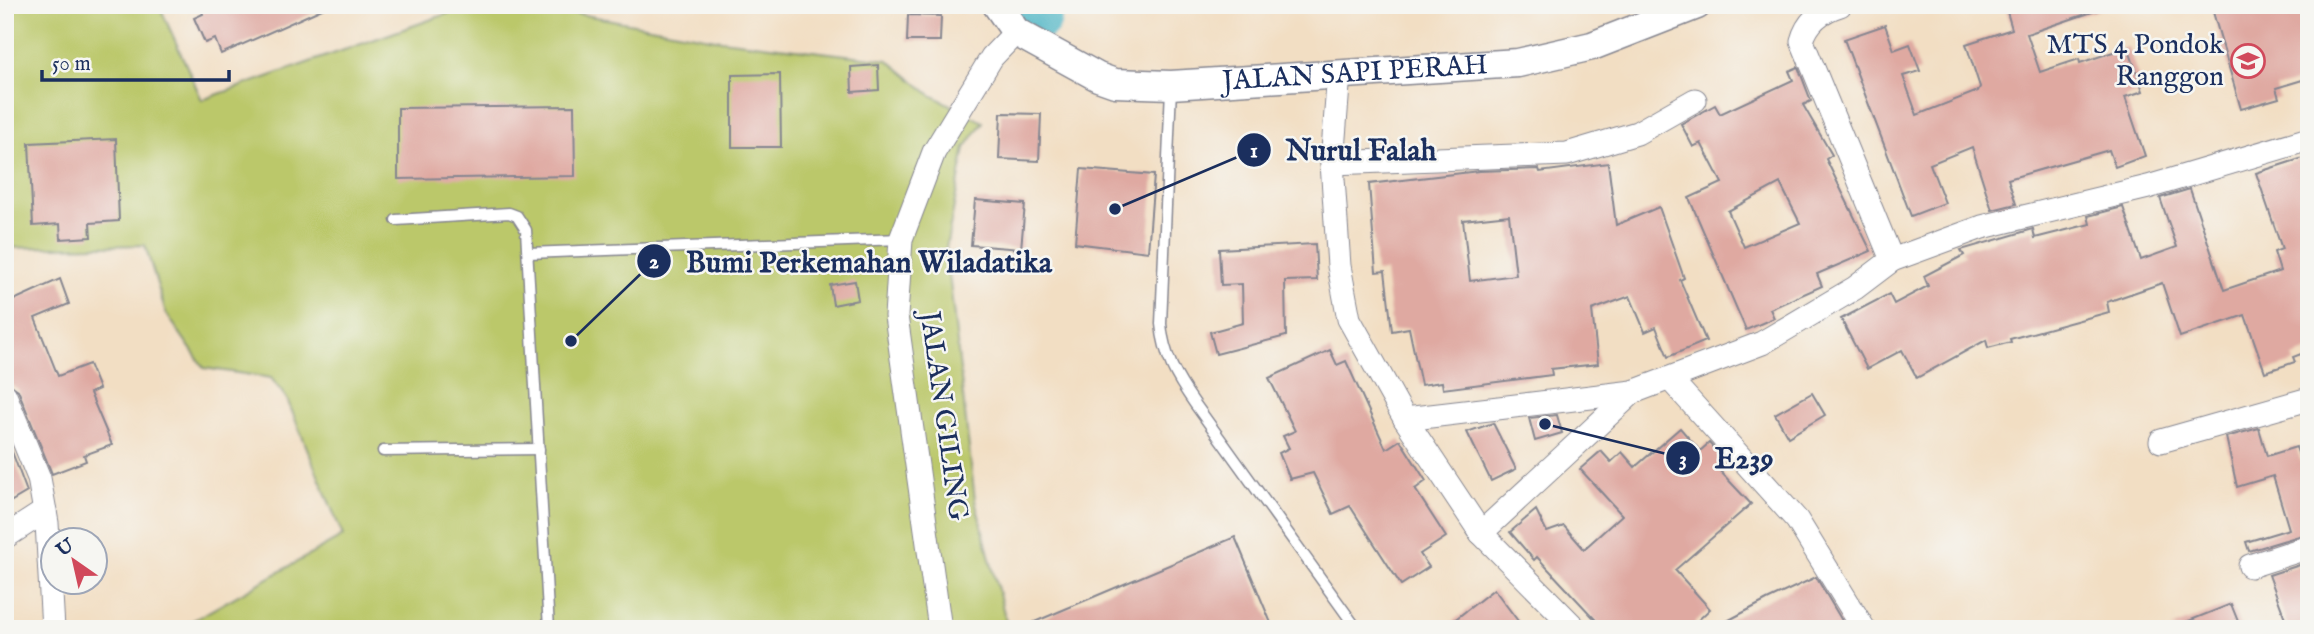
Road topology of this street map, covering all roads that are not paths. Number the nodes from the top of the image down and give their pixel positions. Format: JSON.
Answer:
{"nodes":[{"id":1,"x":997,"y":5,"type":"edge"},
{"id":2,"x":1697,"y":5,"type":"edge"},
{"id":3,"x":1840,"y":5,"type":"edge"},
{"id":4,"x":1016,"y":32,"type":"junction"},
{"id":5,"x":1339,"y":73,"type":"junction"},
{"id":6,"x":1171,"y":85,"type":"junction"},
{"id":7,"x":1695,"y":100,"type":"dead end"},
{"id":8,"x":2309,"y":139,"type":"edge"},
{"id":9,"x":1332,"y":163,"type":"junction"},
{"id":10,"x":396,"y":220,"type":"dead end"},
{"id":11,"x":901,"y":239,"type":"junction"},
{"id":12,"x":528,"y":253,"type":"junction"},
{"id":13,"x":1892,"y":260,"type":"junction"},
{"id":14,"x":1670,"y":379,"type":"junction"},
{"id":15,"x":1633,"y":392,"type":"junction"},
{"id":16,"x":5,"y":395,"type":"edge"},
{"id":17,"x":2309,"y":399,"type":"edge"},
{"id":18,"x":1405,"y":419,"type":"junction"},
{"id":19,"x":2161,"y":441,"type":"dead end"},
{"id":20,"x":539,"y":449,"type":"junction"},
{"id":21,"x":383,"y":451,"type":"dead end"},
{"id":22,"x":45,"y":511,"type":"junction"},
{"id":23,"x":1481,"y":533,"type":"junction"},
{"id":24,"x":5,"y":537,"type":"edge"},
{"id":25,"x":2309,"y":547,"type":"edge"},
{"id":26,"x":2250,"y":566,"type":"dead end"},
{"id":27,"x":53,"y":629,"type":"edge"},
{"id":28,"x":549,"y":629,"type":"edge"},
{"id":29,"x":940,"y":629,"type":"edge"},
{"id":30,"x":1357,"y":629,"type":"edge"},
{"id":31,"x":1576,"y":629,"type":"edge"},
{"id":32,"x":1864,"y":629,"type":"edge"}],
"edges":[{"from":1,"to":4,"type":"street"},
{"from":2,"to":5,"type":"street","name":"JALAN SAPI PERAH"},
{"from":3,"to":13,"type":"street"},
{"from":4,"to":6,"type":"street","name":"JALAN SAPI PERAH"},
{"from":4,"to":11,"type":"street","name":"JALAN GILING"},
{"from":5,"to":6,"type":"street","name":"JALAN SAPI PERAH"},
{"from":5,"to":9,"type":"street"},
{"from":6,"to":30,"type":"lane"},
{"from":7,"to":9,"type":"street"},
{"from":8,"to":13,"type":"street"},
{"from":9,"to":18,"type":"street"},
{"from":10,"to":12,"type":"lane"},
{"from":11,"to":12,"type":"lane"},
{"from":11,"to":29,"type":"street","name":"JALAN GILING"},
{"from":12,"to":20,"type":"lane"},
{"from":13,"to":14,"type":"street"},
{"from":14,"to":15,"type":"street"},
{"from":14,"to":32,"type":"street"},
{"from":15,"to":18,"type":"street"},
{"from":15,"to":23,"type":"street"},
{"from":16,"to":22,"type":"street"},
{"from":17,"to":19,"type":"street"},
{"from":18,"to":23,"type":"street"},
{"from":20,"to":21,"type":"lane"},
{"from":20,"to":28,"type":"lane"},
{"from":22,"to":24,"type":"street"},
{"from":22,"to":27,"type":"street"},
{"from":23,"to":31,"type":"street"},
{"from":25,"to":26,"type":"street"}]}
